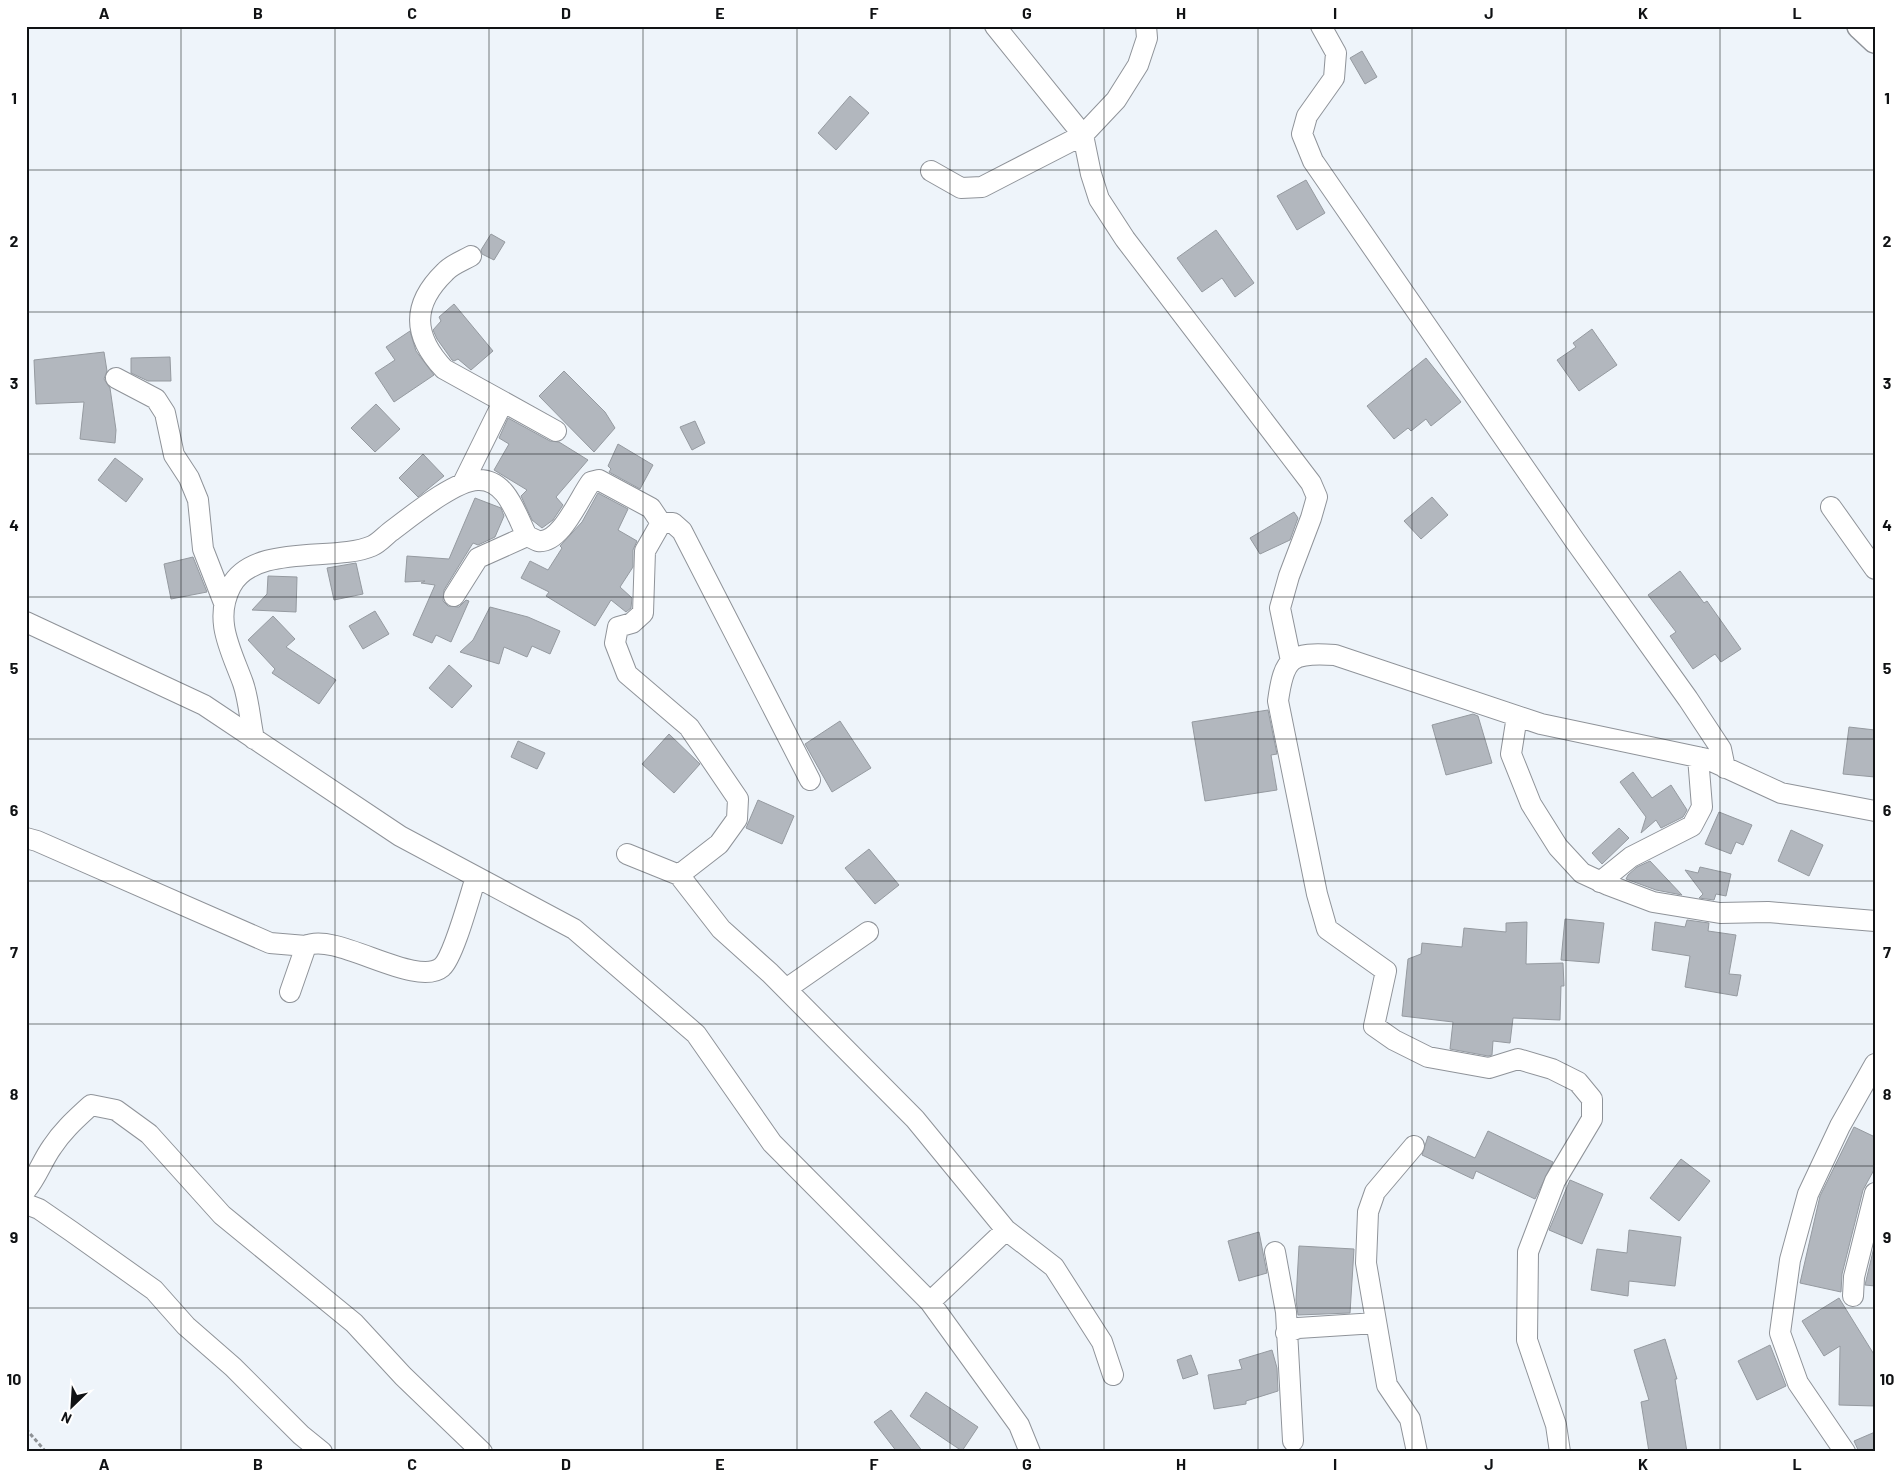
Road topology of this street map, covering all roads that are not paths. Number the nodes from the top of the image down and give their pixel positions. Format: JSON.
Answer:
{"nodes":[{"id":1,"x":995,"y":26,"type":"edge"},
{"id":2,"x":1146,"y":26,"type":"edge"},
{"id":3,"x":1321,"y":26,"type":"edge"},
{"id":4,"x":1860,"y":26,"type":"edge"},
{"id":5,"x":1875,"y":40,"type":"edge"},
{"id":6,"x":1083,"y":135,"type":"junction"},
{"id":7,"x":931,"y":171,"type":"dead end"},
{"id":8,"x":471,"y":256,"type":"dead end"},
{"id":9,"x":116,"y":378,"type":"dead end"},
{"id":10,"x":504,"y":402,"type":"junction"},
{"id":11,"x":556,"y":431,"type":"dead end"},
{"id":12,"x":463,"y":483,"type":"junction"},
{"id":13,"x":1831,"y":508,"type":"dead end"},
{"id":14,"x":661,"y":523,"type":"junction"},
{"id":15,"x":527,"y":536,"type":"junction"},
{"id":16,"x":1875,"y":569,"type":"edge"},
{"id":17,"x":454,"y":596,"type":"dead end"},
{"id":18,"x":224,"y":603,"type":"junction"},
{"id":19,"x":26,"y":622,"type":"edge"},
{"id":20,"x":1291,"y":661,"type":"junction"},
{"id":21,"x":1517,"y":716,"type":"junction"},
{"id":22,"x":254,"y":739,"type":"junction"},
{"id":23,"x":1698,"y":757,"type":"junction"},
{"id":24,"x":1726,"y":768,"type":"junction"},
{"id":25,"x":810,"y":780,"type":"dead end"},
{"id":26,"x":1875,"y":811,"type":"edge"},
{"id":27,"x":26,"y":838,"type":"edge"},
{"id":28,"x":627,"y":854,"type":"dead end"},
{"id":29,"x":679,"y":875,"type":"junction"},
{"id":30,"x":476,"y":877,"type":"junction"},
{"id":31,"x":1600,"y":882,"type":"junction"},
{"id":32,"x":1875,"y":921,"type":"edge"},
{"id":33,"x":868,"y":932,"type":"dead end"},
{"id":34,"x":306,"y":946,"type":"junction"},
{"id":35,"x":786,"y":989,"type":"junction"},
{"id":36,"x":290,"y":992,"type":"dead end"},
{"id":37,"x":1875,"y":1064,"type":"edge"},
{"id":38,"x":1414,"y":1146,"type":"dead end"},
{"id":39,"x":26,"y":1190,"type":"edge"},
{"id":40,"x":1875,"y":1193,"type":"edge"},
{"id":41,"x":26,"y":1204,"type":"edge"},
{"id":42,"x":1006,"y":1230,"type":"junction"},
{"id":43,"x":1275,"y":1252,"type":"dead end"},
{"id":44,"x":1853,"y":1296,"type":"dead end"},
{"id":45,"x":930,"y":1302,"type":"junction"},
{"id":46,"x":1376,"y":1323,"type":"junction"},
{"id":47,"x":1286,"y":1333,"type":"junction"},
{"id":48,"x":1113,"y":1376,"type":"dead end"},
{"id":49,"x":1293,"y":1441,"type":"dead end"},
{"id":50,"x":322,"y":1452,"type":"edge"},
{"id":51,"x":482,"y":1452,"type":"edge"},
{"id":52,"x":1030,"y":1452,"type":"edge"},
{"id":53,"x":1417,"y":1452,"type":"edge"},
{"id":54,"x":1560,"y":1452,"type":"edge"},
{"id":55,"x":1845,"y":1452,"type":"edge"}],
"edges":[{"from":1,"to":6,"type":"street"},
{"from":2,"to":6,"type":"street"},
{"from":3,"to":24,"type":"street"},
{"from":4,"to":5,"type":"street"},
{"from":6,"to":7,"type":"street"},
{"from":6,"to":20,"type":"street"},
{"from":8,"to":10,"type":"street"},
{"from":9,"to":18,"type":"street"},
{"from":10,"to":11,"type":"street"},
{"from":10,"to":12,"type":"street"},
{"from":12,"to":15,"type":"street"},
{"from":12,"to":18,"type":"street"},
{"from":13,"to":16,"type":"street"},
{"from":14,"to":15,"type":"street"},
{"from":14,"to":25,"type":"street"},
{"from":14,"to":29,"type":"street"},
{"from":15,"to":17,"type":"street"},
{"from":18,"to":22,"type":"street"},
{"from":19,"to":22,"type":"street"},
{"from":20,"to":21,"type":"street"},
{"from":20,"to":54,"type":"street"},
{"from":21,"to":23,"type":"street"},
{"from":21,"to":31,"type":"street"},
{"from":22,"to":30,"type":"street"},
{"from":23,"to":24,"type":"street"},
{"from":23,"to":31,"type":"street"},
{"from":24,"to":26,"type":"street"},
{"from":27,"to":34,"type":"street"},
{"from":28,"to":29,"type":"street"},
{"from":29,"to":35,"type":"street"},
{"from":30,"to":34,"type":"street"},
{"from":30,"to":45,"type":"street"},
{"from":31,"to":32,"type":"street"},
{"from":33,"to":35,"type":"street"},
{"from":34,"to":36,"type":"street"},
{"from":35,"to":42,"type":"street"},
{"from":37,"to":55,"type":"street"},
{"from":38,"to":46,"type":"street"},
{"from":39,"to":51,"type":"street"},
{"from":40,"to":44,"type":"street"},
{"from":41,"to":50,"type":"street"},
{"from":42,"to":45,"type":"street"},
{"from":42,"to":48,"type":"street"},
{"from":43,"to":47,"type":"street"},
{"from":45,"to":52,"type":"street"},
{"from":46,"to":47,"type":"street"},
{"from":46,"to":53,"type":"street"},
{"from":47,"to":49,"type":"street"}]}
